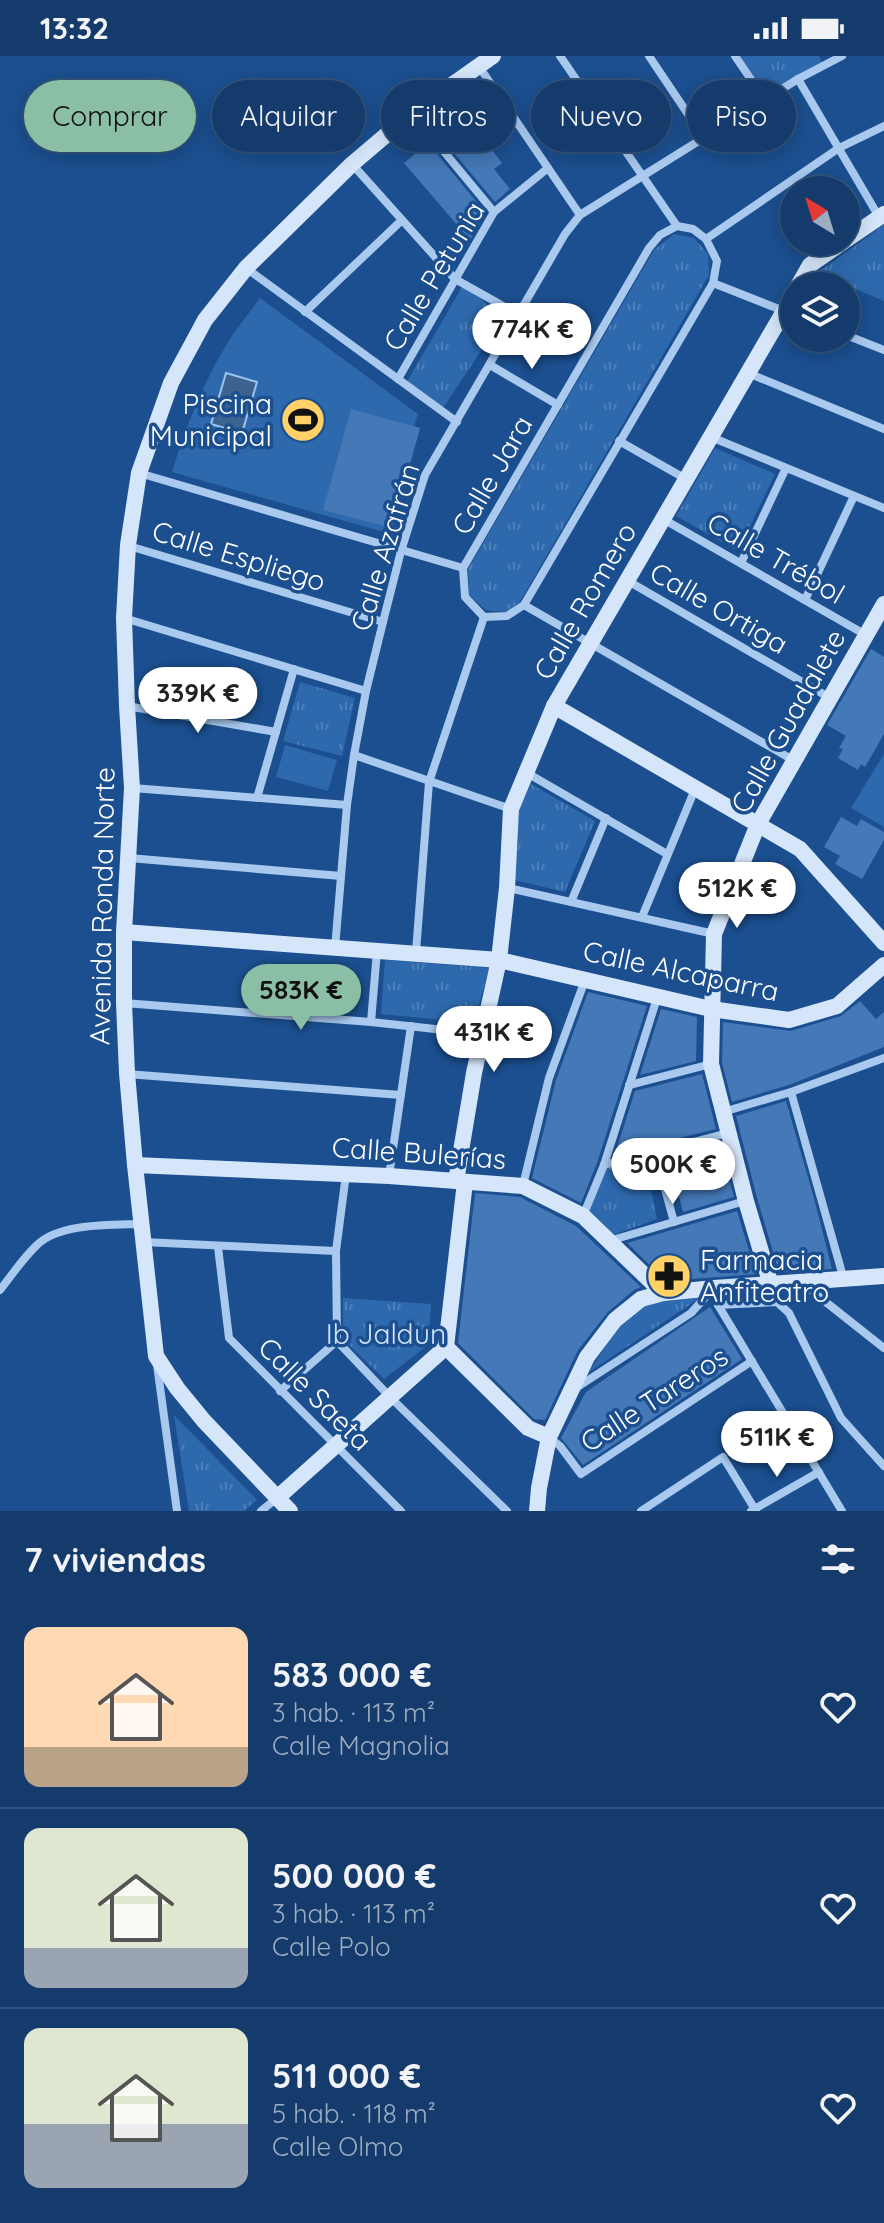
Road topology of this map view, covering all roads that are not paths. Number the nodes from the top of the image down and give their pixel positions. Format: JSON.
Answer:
{"nodes":[{"id":1,"x":560,"y":56,"type":"edge"},
{"id":2,"x":649,"y":56,"type":"edge"},
{"id":3,"x":735,"y":56,"type":"edge"},
{"id":4,"x":842,"y":56,"type":"edge"},
{"id":5,"x":486,"y":60,"type":"edge"},
{"id":6,"x":821,"y":60,"type":"edge"},
{"id":7,"x":798,"y":79,"type":"joint"},
{"id":8,"x":458,"y":80,"type":"edge"},
{"id":9,"x":751,"y":80,"type":"edge"},
{"id":10,"x":687,"y":113,"type":"edge"},
{"id":11,"x":884,"y":126,"type":"edge"},
{"id":12,"x":381,"y":139,"type":"edge"},
{"id":13,"x":839,"y":148,"type":"junction"},
{"id":14,"x":687,"y":149,"type":"edge"},
{"id":15,"x":444,"y":152,"type":"edge"},
{"id":16,"x":352,"y":164,"type":"junction"},
{"id":17,"x":548,"y":168,"type":"junction"},
{"id":18,"x":643,"y":176,"type":"junction"},
{"id":19,"x":494,"y":212,"type":"junction"},
{"id":20,"x":580,"y":215,"type":"junction"},
{"id":21,"x":881,"y":215,"type":"edge"},
{"id":22,"x":402,"y":220,"type":"junction"},
{"id":23,"x":677,"y":226,"type":"junction"},
{"id":24,"x":860,"y":230,"type":"edge"},
{"id":25,"x":706,"y":239,"type":"junction"},
{"id":26,"x":823,"y":256,"type":"edge"},
{"id":27,"x":246,"y":268,"type":"junction"},
{"id":28,"x":806,"y":272,"type":"edge"},
{"id":29,"x":455,"y":279,"type":"junction"},
{"id":30,"x":713,"y":283,"type":"junction"},
{"id":31,"x":780,"y":309,"type":"edge"},
{"id":32,"x":305,"y":312,"type":"junction"},
{"id":33,"x":519,"y":315,"type":"junction"},
{"id":34,"x":780,"y":326,"type":"edge"},
{"id":35,"x":860,"y":341,"type":"edge"},
{"id":36,"x":884,"y":350,"type":"edge"},
{"id":37,"x":490,"y":365,"type":"junction"},
{"id":38,"x":748,"y":373,"type":"junction"},
{"id":39,"x":398,"y":379,"type":"junction"},
{"id":40,"x":558,"y":405,"type":"junction"},
{"id":41,"x":457,"y":422,"type":"junction"},
{"id":42,"x":884,"y":429,"type":"edge"},
{"id":43,"x":711,"y":437,"type":"junction"},
{"id":44,"x":619,"y":441,"type":"junction"},
{"id":45,"x":786,"y":468,"type":"junction"},
{"id":46,"x":139,"y":473,"type":"junction"},
{"id":47,"x":687,"y":479,"type":"junction"},
{"id":48,"x":854,"y":496,"type":"junction"},
{"id":49,"x":884,"y":508,"type":"edge"},
{"id":50,"x":663,"y":519,"type":"junction"},
{"id":51,"x":128,"y":545,"type":"junction"},
{"id":52,"x":401,"y":551,"type":"junction"},
{"id":53,"x":741,"y":563,"type":"junction"},
{"id":54,"x":463,"y":568,"type":"junction"},
{"id":55,"x":628,"y":581,"type":"junction"},
{"id":56,"x":805,"y":600,"type":"junction"},
{"id":57,"x":524,"y":605,"type":"junction"},
{"id":58,"x":882,"y":612,"type":"edge"},
{"id":59,"x":484,"y":617,"type":"junction"},
{"id":60,"x":124,"y":618,"type":"junction"},
{"id":61,"x":383,"y":622,"type":"junction"},
{"id":62,"x":866,"y":635,"type":"junction"},
{"id":63,"x":592,"y":643,"type":"junction"},
{"id":64,"x":294,"y":669,"type":"junction"},
{"id":65,"x":366,"y":691,"type":"junction"},
{"id":66,"x":830,"y":698,"type":"junction"},
{"id":67,"x":127,"y":706,"type":"junction"},
{"id":68,"x":554,"y":706,"type":"junction"},
{"id":69,"x":276,"y":732,"type":"junction"},
{"id":70,"x":354,"y":755,"type":"junction"},
{"id":71,"x":793,"y":760,"type":"junction"},
{"id":72,"x":527,"y":773,"type":"junction"},
{"id":73,"x":429,"y":782,"type":"junction"},
{"id":74,"x":132,"y":788,"type":"junction"},
{"id":75,"x":695,"y":789,"type":"junction"},
{"id":76,"x":257,"y":798,"type":"junction"},
{"id":77,"x":347,"y":805,"type":"junction"},
{"id":78,"x":511,"y":809,"type":"junction"},
{"id":79,"x":606,"y":818,"type":"junction"},
{"id":80,"x":758,"y":824,"type":"junction"},
{"id":81,"x":667,"y":854,"type":"junction"},
{"id":82,"x":129,"y":858,"type":"junction"},
{"id":83,"x":341,"y":876,"type":"junction"},
{"id":84,"x":507,"y":888,"type":"junction"},
{"id":85,"x":571,"y":902,"type":"junction"},
{"id":86,"x":642,"y":917,"type":"junction"},
{"id":87,"x":124,"y":932,"type":"junction"},
{"id":88,"x":714,"y":934,"type":"junction"},
{"id":89,"x":884,"y":943,"type":"edge"},
{"id":90,"x":335,"y":948,"type":"junction"},
{"id":91,"x":377,"y":951,"type":"junction"},
{"id":92,"x":416,"y":952,"type":"junction"},
{"id":93,"x":499,"y":960,"type":"junction"},
{"id":94,"x":884,"y":965,"type":"edge"},
{"id":95,"x":585,"y":979,"type":"junction"},
{"id":96,"x":658,"y":995,"type":"junction"},
{"id":97,"x":124,"y":1003,"type":"junction"},
{"id":98,"x":711,"y":1009,"type":"junction"},
{"id":99,"x":371,"y":1022,"type":"junction"},
{"id":100,"x":411,"y":1026,"type":"junction"},
{"id":101,"x":481,"y":1034,"type":"junction"},
{"id":102,"x":884,"y":1058,"type":"edge"},
{"id":103,"x":711,"y":1064,"type":"junction"},
{"id":104,"x":127,"y":1073,"type":"junction"},
{"id":105,"x":629,"y":1085,"type":"junction"},
{"id":106,"x":791,"y":1092,"type":"junction"},
{"id":107,"x":401,"y":1095,"type":"junction"},
{"id":108,"x":723,"y":1112,"type":"junction"},
{"id":109,"x":729,"y":1133,"type":"junction"},
{"id":110,"x":655,"y":1152,"type":"junction"},
{"id":111,"x":135,"y":1165,"type":"junction"},
{"id":112,"x":604,"y":1165,"type":"junction"},
{"id":113,"x":346,"y":1174,"type":"junction"},
{"id":114,"x":389,"y":1176,"type":"junction"},
{"id":115,"x":460,"y":1181,"type":"junction"},
{"id":116,"x":523,"y":1186,"type":"junction"},
{"id":117,"x":746,"y":1201,"type":"junction"},
{"id":118,"x":583,"y":1216,"type":"junction"},
{"id":119,"x":674,"y":1222,"type":"junction"},
{"id":120,"x":141,"y":1224,"type":"junction"},
{"id":121,"x":609,"y":1241,"type":"junction"},
{"id":122,"x":143,"y":1242,"type":"junction"},
{"id":123,"x":218,"y":1247,"type":"junction"},
{"id":124,"x":336,"y":1251,"type":"junction"},
{"id":125,"x":884,"y":1276,"type":"edge"},
{"id":126,"x":844,"y":1281,"type":"junction"},
{"id":127,"x":802,"y":1283,"type":"junction"},
{"id":128,"x":771,"y":1285,"type":"junction"},
{"id":129,"x":0,"y":1290,"type":"edge"},
{"id":130,"x":663,"y":1293,"type":"junction"},
{"id":131,"x":716,"y":1296,"type":"junction"},
{"id":132,"x":337,"y":1341,"type":"junction"},
{"id":133,"x":446,"y":1347,"type":"junction"},
{"id":134,"x":884,"y":1348,"type":"edge"},
{"id":135,"x":156,"y":1356,"type":"junction"},
{"id":136,"x":752,"y":1361,"type":"junction"},
{"id":137,"x":280,"y":1391,"type":"junction"},
{"id":138,"x":571,"y":1391,"type":"junction"},
{"id":139,"x":390,"y":1397,"type":"junction"},
{"id":140,"x":549,"y":1437,"type":"junction"},
{"id":141,"x":335,"y":1446,"type":"junction"},
{"id":142,"x":884,"y":1466,"type":"edge"},
{"id":143,"x":819,"y":1472,"type":"junction"},
{"id":144,"x":277,"y":1498,"type":"junction"},
{"id":145,"x":754,"y":1510,"type":"edge"},
{"id":146,"x":177,"y":1511,"type":"edge"},
{"id":147,"x":261,"y":1511,"type":"edge"},
{"id":148,"x":290,"y":1511,"type":"edge"},
{"id":149,"x":401,"y":1511,"type":"edge"},
{"id":150,"x":507,"y":1511,"type":"edge"},
{"id":151,"x":537,"y":1511,"type":"edge"},
{"id":152,"x":641,"y":1511,"type":"edge"},
{"id":153,"x":842,"y":1511,"type":"edge"}],
"edges":[{"from":1,"to":18,"type":"street"},
{"from":2,"to":10,"type":"street"},
{"from":3,"to":9,"type":"street"},
{"from":4,"to":6,"type":"street","name":"Calle Azafrán"},
{"from":5,"to":8,"type":"street","name":"Avenida Ronda Norte"},
{"from":5,"to":17,"type":"street"},
{"from":6,"to":7,"type":"street","name":"Calle Azafrán"},
{"from":7,"to":13,"type":"street"},
{"from":11,"to":13,"type":"street"},
{"from":12,"to":16,"type":"street","name":"Avenida Ronda Norte"},
{"from":13,"to":21,"type":"street"},
{"from":13,"to":25,"type":"street"},
{"from":14,"to":18,"type":"street","name":"Calle Azafrán"},
{"from":15,"to":19,"type":"street"},
{"from":16,"to":22,"type":"street"},
{"from":16,"to":27,"type":"street","name":"Avenida Ronda Norte"},
{"from":17,"to":19,"type":"street","name":"Calle Petunia"},
{"from":17,"to":20,"type":"street"},
{"from":18,"to":20,"type":"street","name":"Calle Azafrán"},
{"from":18,"to":23,"type":"street"},
{"from":19,"to":29,"type":"street","name":"Calle Petunia"},
{"from":20,"to":33,"type":"street","name":"Calle Azafrán"},
{"from":21,"to":24,"type":"street"},
{"from":22,"to":29,"type":"street"},
{"from":22,"to":32,"type":"street"},
{"from":23,"to":25,"type":"street"},
{"from":23,"to":40,"type":"street","name":"Calle Jara"},
{"from":25,"to":30,"type":"street"},
{"from":26,"to":28,"type":"street"},
{"from":27,"to":32,"type":"street"},
{"from":27,"to":46,"type":"street","name":"Avenida Ronda Norte"},
{"from":29,"to":33,"type":"street"},
{"from":29,"to":39,"type":"street","name":"Calle Petunia"},
{"from":30,"to":31,"type":"street"},
{"from":30,"to":44,"type":"street"},
{"from":32,"to":39,"type":"street"},
{"from":33,"to":37,"type":"street","name":"Calle Azafrán"},
{"from":34,"to":38,"type":"street","name":"Calle Romero"},
{"from":35,"to":36,"type":"street"},
{"from":37,"to":40,"type":"street"},
{"from":37,"to":41,"type":"street","name":"Calle Azafrán"},
{"from":38,"to":42,"type":"street"},
{"from":38,"to":43,"type":"street","name":"Calle Romero"},
{"from":39,"to":41,"type":"street"},
{"from":40,"to":54,"type":"street","name":"Calle Jara"},
{"from":41,"to":52,"type":"street","name":"Calle Azafrán"},
{"from":43,"to":45,"type":"street"},
{"from":43,"to":47,"type":"street","name":"Calle Romero"},
{"from":44,"to":47,"type":"street"},
{"from":44,"to":57,"type":"street"},
{"from":45,"to":48,"type":"street"},
{"from":45,"to":53,"type":"street"},
{"from":46,"to":51,"type":"street","name":"Avenida Ronda Norte"},
{"from":46,"to":52,"type":"street"},
{"from":47,"to":50,"type":"street","name":"Calle Romero"},
{"from":48,"to":49,"type":"street"},
{"from":48,"to":56,"type":"street"},
{"from":50,"to":53,"type":"street","name":"Calle Trébol"},
{"from":50,"to":55,"type":"street","name":"Calle Romero"},
{"from":51,"to":60,"type":"street","name":"Avenida Ronda Norte"},
{"from":51,"to":61,"type":"street","name":"Calle Espliego"},
{"from":52,"to":54,"type":"street"},
{"from":52,"to":61,"type":"street","name":"Calle Azafrán"},
{"from":53,"to":56,"type":"street","name":"Calle Trébol"},
{"from":54,"to":59,"type":"street","name":"Calle Jara"},
{"from":55,"to":63,"type":"street","name":"Calle Romero"},
{"from":55,"to":66,"type":"street","name":"Calle Ortiga"},
{"from":56,"to":62,"type":"street","name":"Calle Trébol"},
{"from":57,"to":59,"type":"street"},
{"from":57,"to":63,"type":"street"},
{"from":58,"to":62,"type":"street","name":"Calle Guadalete"},
{"from":59,"to":73,"type":"street"},
{"from":60,"to":64,"type":"street"},
{"from":60,"to":67,"type":"street","name":"Avenida Ronda Norte"},
{"from":61,"to":65,"type":"street","name":"Calle Azafrán"},
{"from":62,"to":66,"type":"street","name":"Calle Guadalete"},
{"from":63,"to":68,"type":"street","name":"Calle Romero"},
{"from":63,"to":71,"type":"street"},
{"from":64,"to":65,"type":"street"},
{"from":64,"to":69,"type":"street"},
{"from":65,"to":70,"type":"street","name":"Calle Azafrán"},
{"from":66,"to":71,"type":"street","name":"Calle Guadalete"},
{"from":67,"to":69,"type":"street"},
{"from":67,"to":74,"type":"street","name":"Avenida Ronda Norte"},
{"from":68,"to":72,"type":"street","name":"Calle Romero"},
{"from":68,"to":75,"type":"street"},
{"from":69,"to":76,"type":"street"},
{"from":70,"to":73,"type":"street"},
{"from":70,"to":77,"type":"street","name":"Calle Azafrán"},
{"from":71,"to":80,"type":"street","name":"Calle Guadalete"},
{"from":72,"to":78,"type":"street","name":"Calle Romero"},
{"from":72,"to":79,"type":"street"},
{"from":73,"to":78,"type":"street"},
{"from":73,"to":92,"type":"street"},
{"from":74,"to":76,"type":"street"},
{"from":74,"to":82,"type":"street","name":"Avenida Ronda Norte"},
{"from":75,"to":80,"type":"street"},
{"from":75,"to":81,"type":"street"},
{"from":76,"to":77,"type":"street"},
{"from":77,"to":83,"type":"street","name":"Calle Azafrán"},
{"from":78,"to":84,"type":"street","name":"Calle Romero"},
{"from":79,"to":81,"type":"street"},
{"from":79,"to":85,"type":"street"},
{"from":80,"to":88,"type":"street","name":"Calle Guadalete"},
{"from":80,"to":89,"type":"street"},
{"from":81,"to":86,"type":"street"},
{"from":82,"to":83,"type":"street"},
{"from":82,"to":87,"type":"street","name":"Avenida Ronda Norte"},
{"from":83,"to":90,"type":"street","name":"Calle Azafrán"},
{"from":84,"to":85,"type":"street"},
{"from":84,"to":93,"type":"street","name":"Calle Romero"},
{"from":85,"to":86,"type":"street"},
{"from":86,"to":88,"type":"street"},
{"from":87,"to":90,"type":"street","name":"Calle Alcaparra"},
{"from":87,"to":97,"type":"street","name":"Avenida Ronda Norte"},
{"from":88,"to":98,"type":"street","name":"Calle Guadalete"},
{"from":90,"to":91,"type":"street","name":"Calle Alcaparra"},
{"from":91,"to":92,"type":"street","name":"Calle Alcaparra"},
{"from":91,"to":99,"type":"street"},
{"from":92,"to":93,"type":"street","name":"Calle Alcaparra"},
{"from":93,"to":95,"type":"street","name":"Calle Alcaparra"},
{"from":93,"to":101,"type":"street","name":"Calle Romero"},
{"from":94,"to":98,"type":"street","name":"Calle Alcaparra"},
{"from":95,"to":96,"type":"street","name":"Calle Alcaparra"},
{"from":95,"to":116,"type":"street"},
{"from":96,"to":98,"type":"street","name":"Calle Alcaparra"},
{"from":96,"to":105,"type":"street"},
{"from":97,"to":99,"type":"street"},
{"from":97,"to":104,"type":"street","name":"Avenida Ronda Norte"},
{"from":98,"to":103,"type":"street","name":"Calle Guadalete"},
{"from":99,"to":100,"type":"street"},
{"from":100,"to":101,"type":"street"},
{"from":100,"to":107,"type":"street"},
{"from":101,"to":115,"type":"street","name":"Calle Romero"},
{"from":102,"to":106,"type":"street"},
{"from":103,"to":105,"type":"street"},
{"from":103,"to":108,"type":"street","name":"Calle Guadalete"},
{"from":104,"to":107,"type":"street"},
{"from":104,"to":111,"type":"street","name":"Avenida Ronda Norte"},
{"from":105,"to":112,"type":"street"},
{"from":106,"to":108,"type":"street"},
{"from":106,"to":126,"type":"street"},
{"from":107,"to":114,"type":"street"},
{"from":108,"to":109,"type":"street","name":"Calle Guadalete"},
{"from":109,"to":110,"type":"street"},
{"from":109,"to":117,"type":"street","name":"Calle Guadalete"},
{"from":110,"to":112,"type":"street"},
{"from":110,"to":119,"type":"street"},
{"from":111,"to":113,"type":"street","name":"Calle Bulerías"},
{"from":111,"to":120,"type":"street","name":"Avenida Ronda Norte"},
{"from":112,"to":118,"type":"street"},
{"from":113,"to":114,"type":"street","name":"Calle Bulerías"},
{"from":113,"to":124,"type":"street"},
{"from":114,"to":115,"type":"street","name":"Calle Bulerías"},
{"from":115,"to":116,"type":"street","name":"Calle Bulerías"},
{"from":115,"to":133,"type":"street","name":"Calle Romero"},
{"from":116,"to":118,"type":"street","name":"Calle Bulerías"},
{"from":117,"to":119,"type":"street"},
{"from":117,"to":128,"type":"street","name":"Calle Guadalete"},
{"from":118,"to":121,"type":"street","name":"Calle Bulerías"},
{"from":119,"to":121,"type":"street"},
{"from":120,"to":122,"type":"street","name":"Avenida Ronda Norte"},
{"from":120,"to":129,"type":"street"},
{"from":121,"to":130,"type":"street","name":"Calle Bulerías"},
{"from":122,"to":123,"type":"street"},
{"from":122,"to":135,"type":"street","name":"Avenida Ronda Norte"},
{"from":123,"to":124,"type":"street"},
{"from":123,"to":137,"type":"street","name":"Calle Saeta"},
{"from":124,"to":132,"type":"street"},
{"from":125,"to":126,"type":"street"},
{"from":126,"to":127,"type":"street"},
{"from":127,"to":128,"type":"street"},
{"from":127,"to":134,"type":"street"},
{"from":128,"to":131,"type":"street"},
{"from":130,"to":131,"type":"street"},
{"from":130,"to":138,"type":"street"},
{"from":131,"to":136,"type":"street"},
{"from":131,"to":138,"type":"street"},
{"from":131,"to":142,"type":"street"},
{"from":132,"to":137,"type":"street"},
{"from":132,"to":139,"type":"street"},
{"from":133,"to":139,"type":"street"},
{"from":133,"to":140,"type":"street"},
{"from":135,"to":144,"type":"street","name":"Avenida Ronda Norte"},
{"from":135,"to":146,"type":"street"},
{"from":136,"to":140,"type":"street","name":"Calle Tareros"},
{"from":136,"to":143,"type":"street"},
{"from":137,"to":141,"type":"street","name":"Calle Saeta"},
{"from":138,"to":140,"type":"street"},
{"from":139,"to":141,"type":"street"},
{"from":139,"to":150,"type":"street"},
{"from":140,"to":151,"type":"street"},
{"from":141,"to":144,"type":"street"},
{"from":141,"to":149,"type":"street","name":"Calle Saeta"},
{"from":143,"to":145,"type":"street"},
{"from":143,"to":153,"type":"street"},
{"from":144,"to":147,"type":"street"},
{"from":144,"to":148,"type":"street","name":"Avenida Ronda Norte"},
{"from":145,"to":152,"type":"street"}]}
